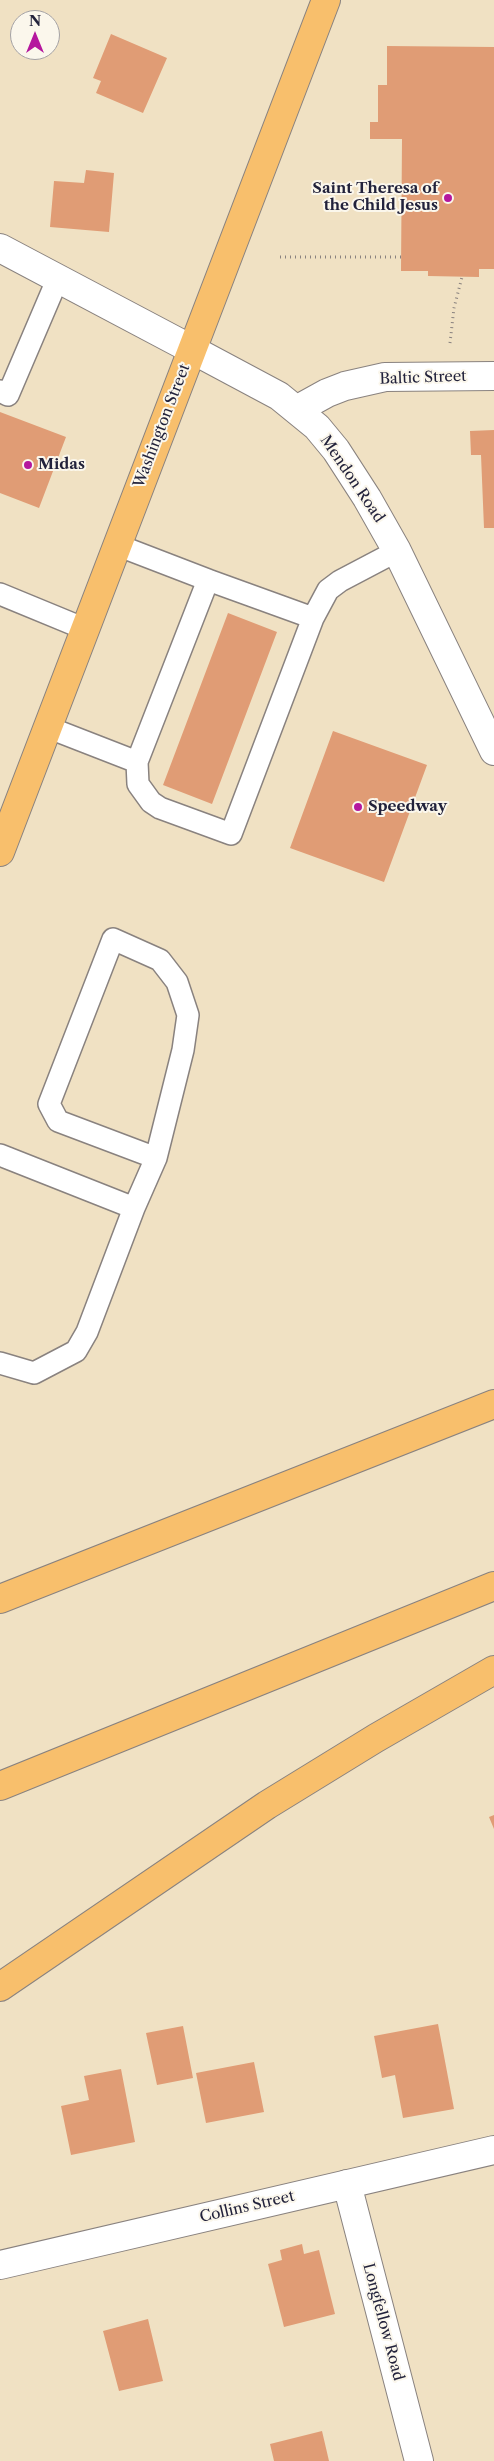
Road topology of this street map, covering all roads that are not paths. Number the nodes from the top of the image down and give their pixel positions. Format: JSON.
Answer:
{"nodes":[{"id":1,"x":326,"y":0,"type":"edge"},
{"id":2,"x":0,"y":248,"type":"edge"},
{"id":3,"x":58,"y":278,"type":"junction"},
{"id":4,"x":191,"y":349,"type":"junction"},
{"id":5,"x":494,"y":376,"type":"edge"},
{"id":6,"x":0,"y":392,"type":"edge"},
{"id":7,"x":298,"y":409,"type":"junction"},
{"id":8,"x":117,"y":545,"type":"junction"},
{"id":9,"x":396,"y":551,"type":"junction"},
{"id":10,"x":208,"y":580,"type":"junction"},
{"id":11,"x":0,"y":594,"type":"edge"},
{"id":12,"x":313,"y":618,"type":"junction"},
{"id":13,"x":85,"y":629,"type":"junction"},
{"id":14,"x":48,"y":727,"type":"junction"},
{"id":15,"x":494,"y":751,"type":"edge"},
{"id":16,"x":137,"y":762,"type":"junction"},
{"id":17,"x":0,"y":852,"type":"edge"},
{"id":18,"x":0,"y":1155,"type":"edge"},
{"id":19,"x":156,"y":1158,"type":"junction"},
{"id":20,"x":134,"y":1208,"type":"junction"},
{"id":21,"x":0,"y":1363,"type":"edge"},
{"id":22,"x":494,"y":1404,"type":"edge"},
{"id":23,"x":494,"y":1586,"type":"edge"},
{"id":24,"x":0,"y":1598,"type":"edge"},
{"id":25,"x":494,"y":1670,"type":"edge"},
{"id":26,"x":0,"y":1786,"type":"edge"},
{"id":27,"x":0,"y":1987,"type":"edge"},
{"id":28,"x":494,"y":2150,"type":"edge"},
{"id":29,"x":347,"y":2184,"type":"junction"},
{"id":30,"x":0,"y":2265,"type":"edge"},
{"id":31,"x":419,"y":2461,"type":"edge"}],
"edges":[{"from":1,"to":4,"type":"main road","name":"Washington Street"},
{"from":2,"to":3,"type":"street","name":"Mendon Road"},
{"from":3,"to":4,"type":"street","name":"Mendon Road"},
{"from":3,"to":6,"type":"lane"},
{"from":4,"to":7,"type":"street","name":"Mendon Road"},
{"from":4,"to":8,"type":"main road","name":"Washington Street"},
{"from":5,"to":7,"type":"street","name":"Baltic Street"},
{"from":7,"to":9,"type":"street","name":"Mendon Road"},
{"from":8,"to":10,"type":"lane"},
{"from":8,"to":13,"type":"main road","name":"Washington Street"},
{"from":9,"to":12,"type":"lane"},
{"from":9,"to":15,"type":"street","name":"Mendon Road"},
{"from":10,"to":12,"type":"lane"},
{"from":10,"to":16,"type":"lane"},
{"from":11,"to":13,"type":"lane"},
{"from":12,"to":16,"type":"lane"},
{"from":13,"to":14,"type":"main road","name":"Washington Street"},
{"from":14,"to":16,"type":"lane"},
{"from":14,"to":17,"type":"main road","name":"Washington Street"},
{"from":18,"to":20,"type":"lane"},
{"from":19,"to":19,"type":"lane"},
{"from":19,"to":20,"type":"lane"},
{"from":20,"to":21,"type":"lane"},
{"from":22,"to":24,"type":"main road"},
{"from":23,"to":26,"type":"main road"},
{"from":25,"to":27,"type":"main road"},
{"from":28,"to":29,"type":"street","name":"Collins Street"},
{"from":29,"to":30,"type":"street","name":"Collins Street"},
{"from":29,"to":31,"type":"street","name":"Longfellow Road"}]}
